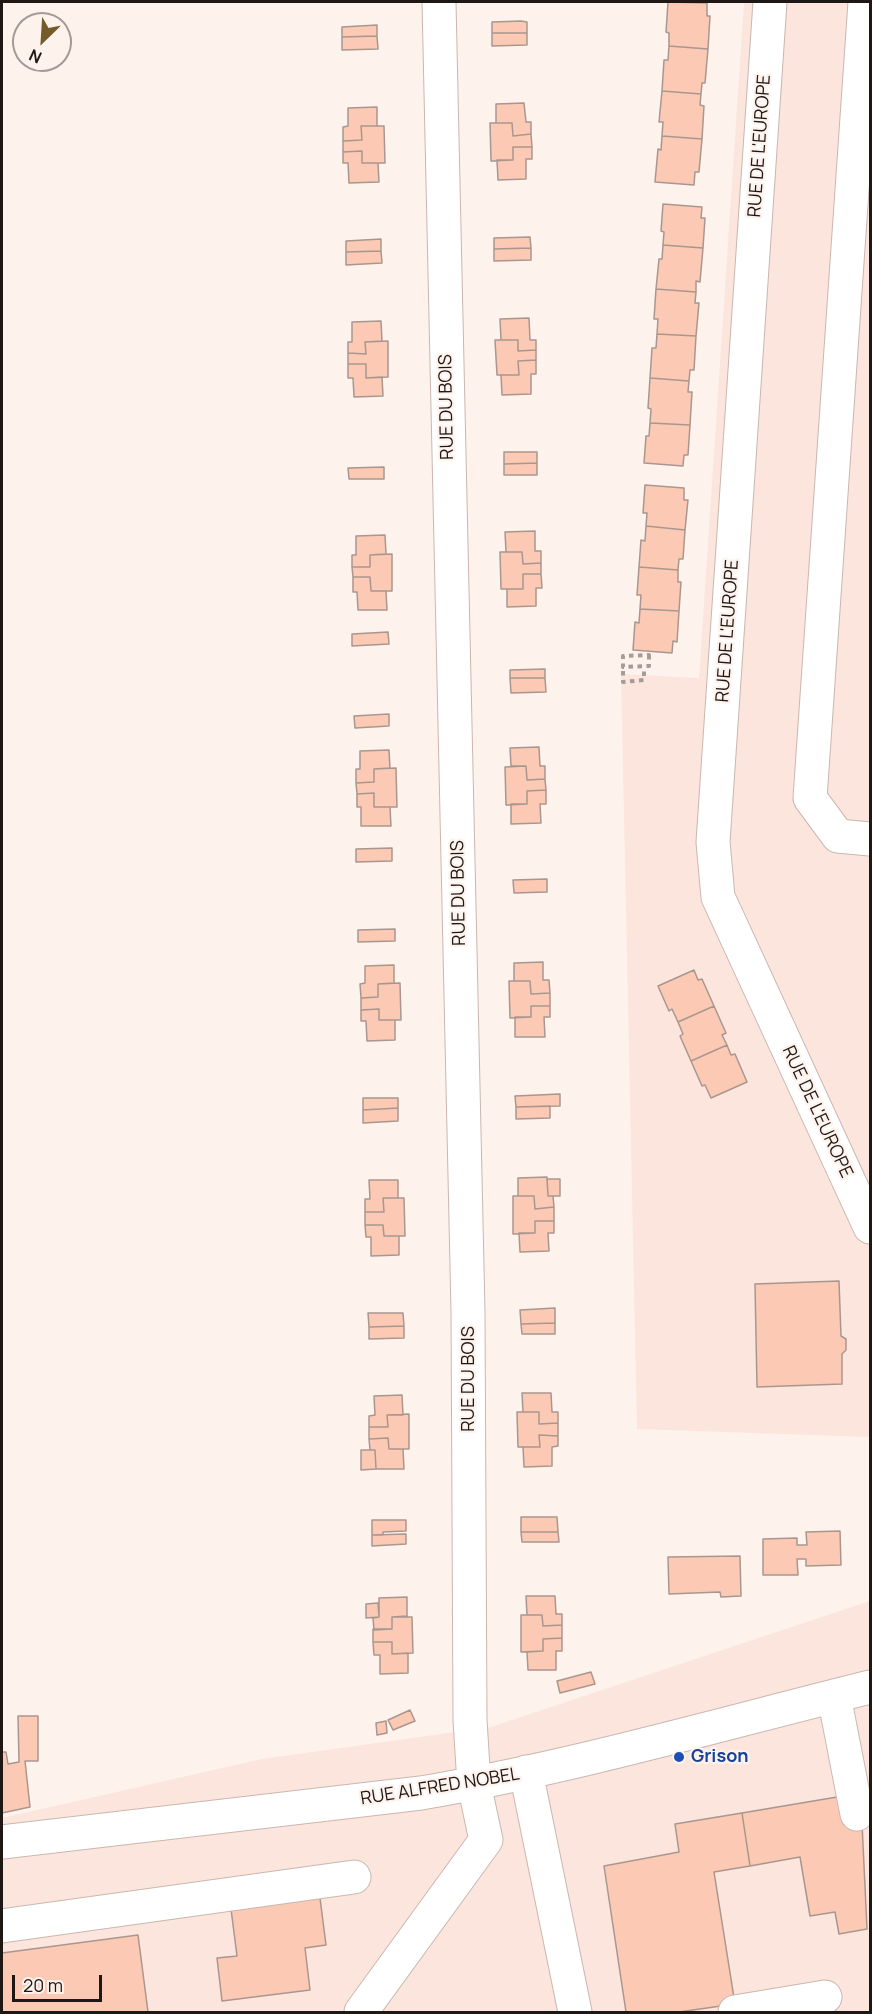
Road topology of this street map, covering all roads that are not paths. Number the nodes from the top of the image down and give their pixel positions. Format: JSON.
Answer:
{"nodes":[{"id":1,"x":439,"y":2,"type":"edge"},
{"id":2,"x":770,"y":2,"type":"edge"},
{"id":3,"x":865,"y":2,"type":"edge"},
{"id":4,"x":870,"y":839,"type":"edge"},
{"id":5,"x":870,"y":1227,"type":"edge"},
{"id":6,"x":870,"y":1687,"type":"edge"},
{"id":7,"x":834,"y":1696,"type":"junction"},
{"id":8,"x":526,"y":1773,"type":"junction"},
{"id":9,"x":474,"y":1784,"type":"junction"},
{"id":10,"x":857,"y":1814,"type":"dead end"},
{"id":11,"x":2,"y":1842,"type":"edge"},
{"id":12,"x":354,"y":1877,"type":"dead end"},
{"id":13,"x":2,"y":1926,"type":"edge"},
{"id":14,"x":825,"y":1997,"type":"dead end"},
{"id":15,"x":361,"y":2013,"type":"edge"},
{"id":16,"x":575,"y":2013,"type":"edge"},
{"id":17,"x":735,"y":2013,"type":"edge"}],
"edges":[{"from":1,"to":9,"type":"street","name":"RUE DU BOIS"},
{"from":2,"to":5,"type":"street","name":"RUE DE L'EUROPE"},
{"from":3,"to":4,"type":"street"},
{"from":6,"to":7,"type":"street","name":"RUE ALFRED NOBEL"},
{"from":7,"to":8,"type":"street","name":"RUE ALFRED NOBEL"},
{"from":7,"to":10,"type":"street"},
{"from":8,"to":9,"type":"street","name":"RUE ALFRED NOBEL"},
{"from":8,"to":16,"type":"street"},
{"from":9,"to":11,"type":"street","name":"RUE ALFRED NOBEL"},
{"from":9,"to":15,"type":"street","name":"RUE DU BOIS"},
{"from":12,"to":13,"type":"street"},
{"from":14,"to":17,"type":"street"}]}
